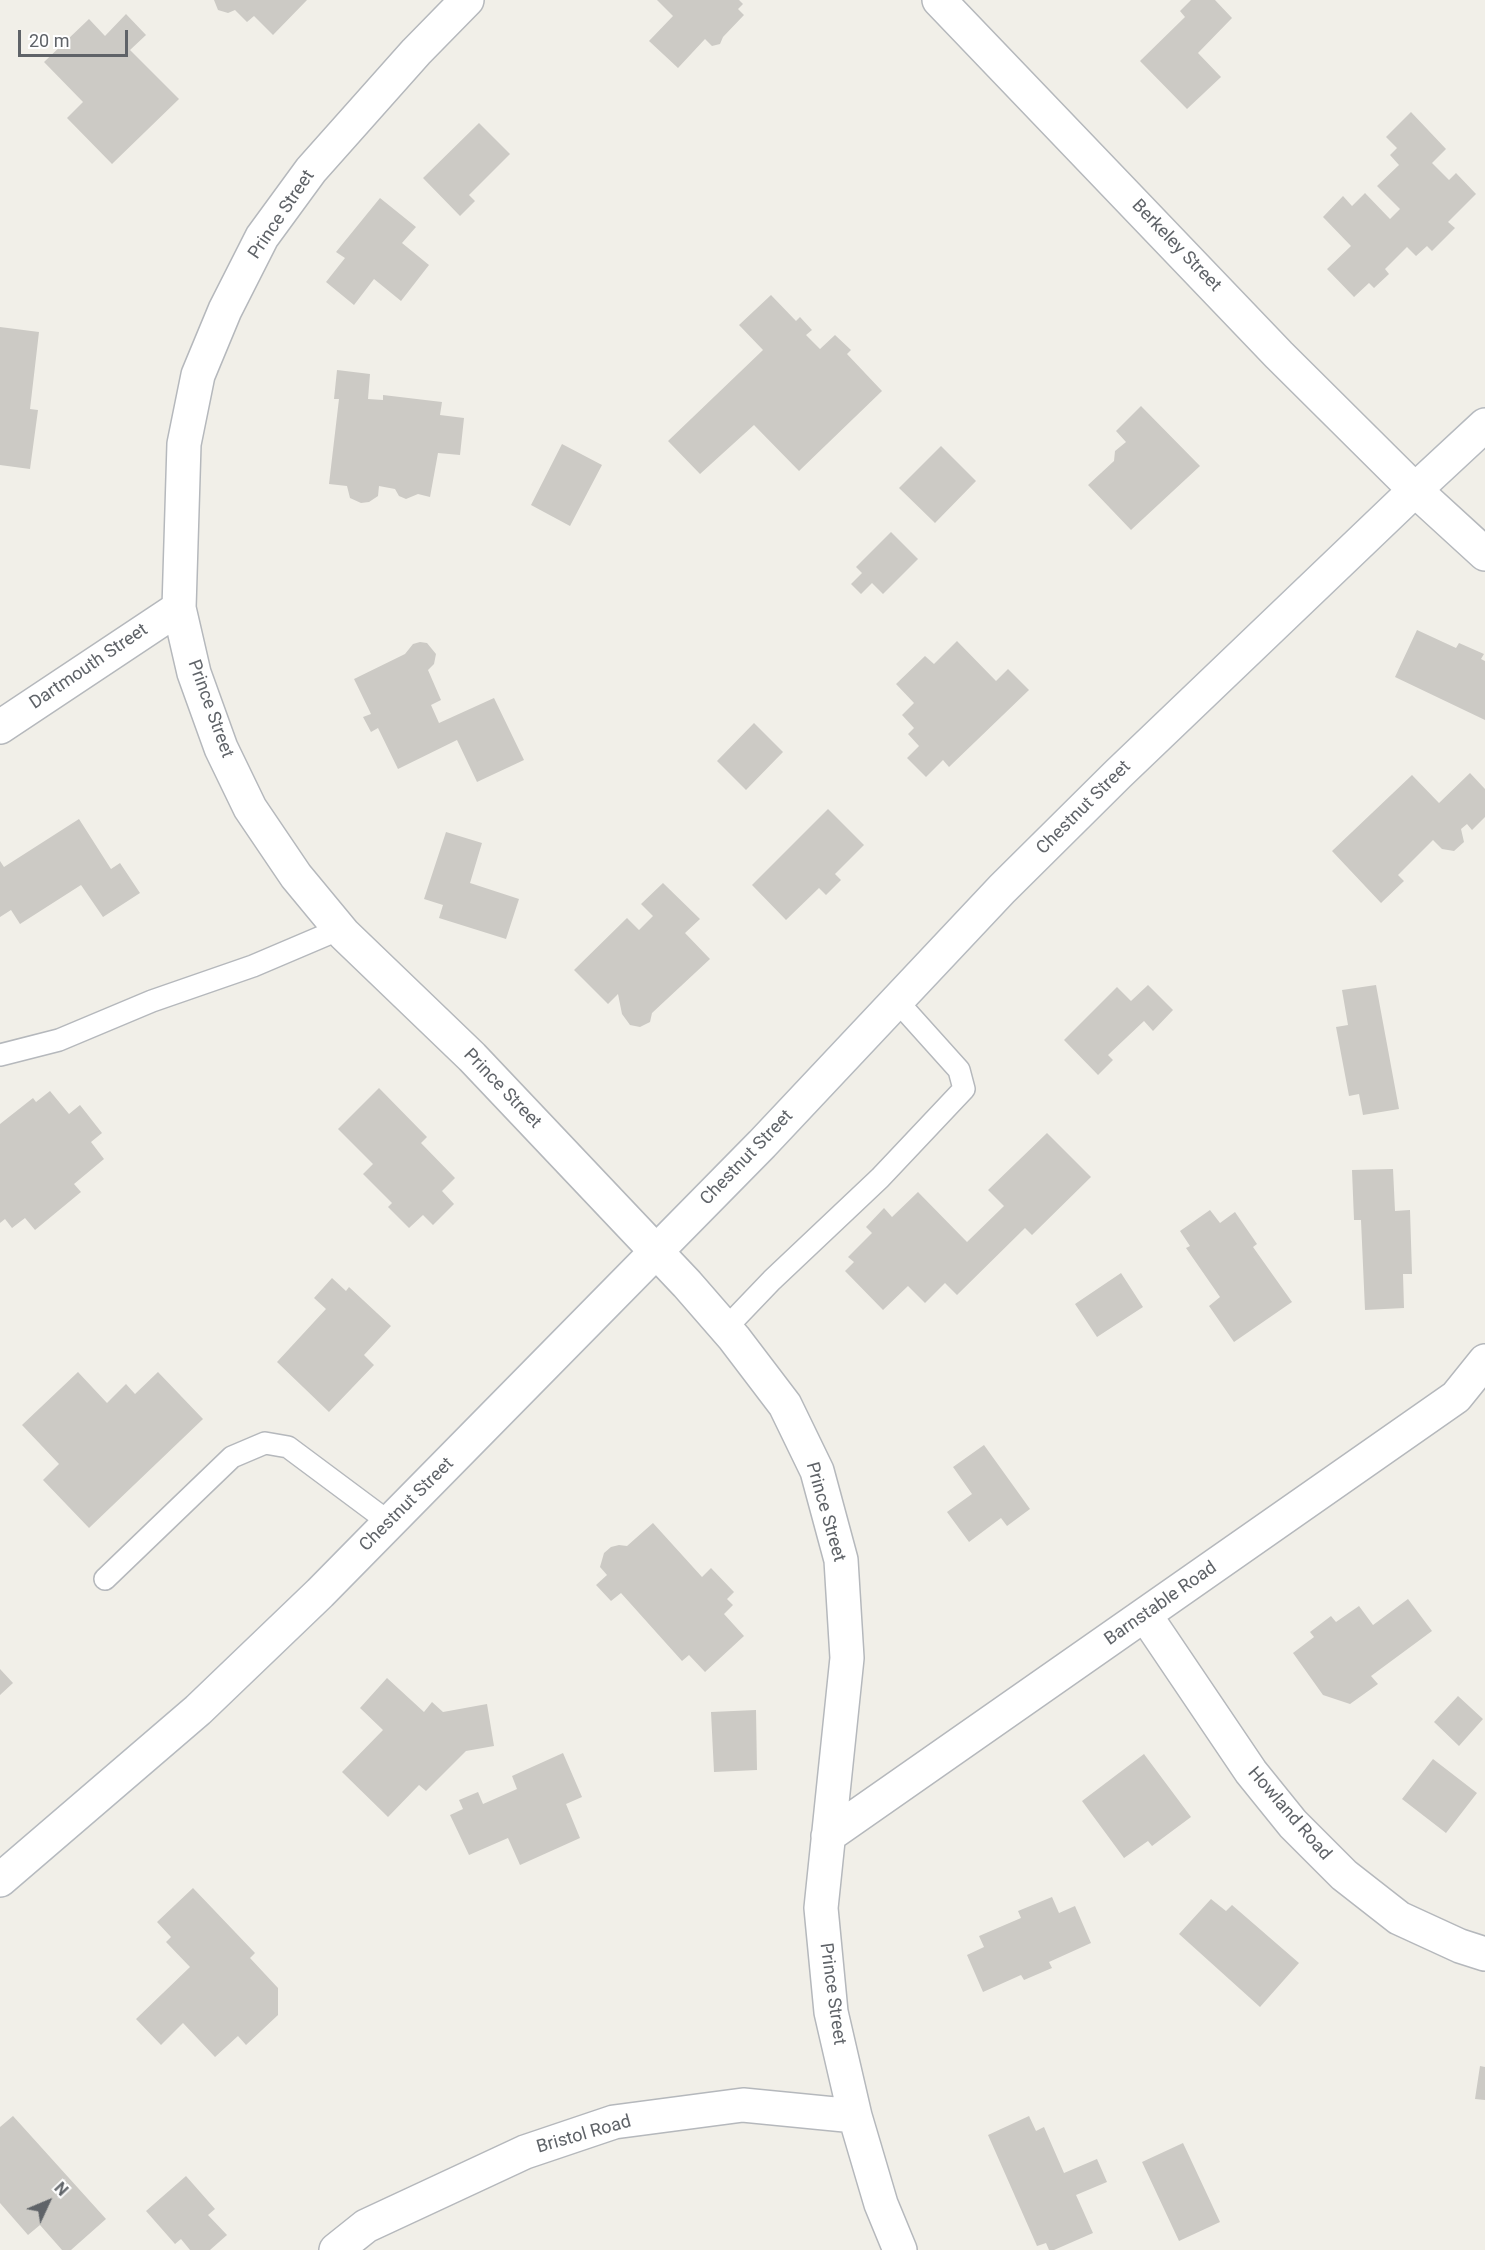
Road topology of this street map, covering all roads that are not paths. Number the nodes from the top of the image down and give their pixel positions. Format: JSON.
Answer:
{"nodes":[{"id":1,"x":467,"y":0,"type":"edge"},
{"id":2,"x":939,"y":0,"type":"edge"},
{"id":3,"x":1485,"y":425,"type":"edge"},
{"id":4,"x":1415,"y":490,"type":"junction"},
{"id":5,"x":1485,"y":554,"type":"edge"},
{"id":6,"x":179,"y":608,"type":"junction"},
{"id":7,"x":0,"y":727,"type":"edge"},
{"id":8,"x":340,"y":929,"type":"junction"},
{"id":9,"x":897,"y":1001,"type":"junction"},
{"id":10,"x":0,"y":1055,"type":"edge"},
{"id":11,"x":658,"y":1250,"type":"junction"},
{"id":12,"x":726,"y":1328,"type":"junction"},
{"id":13,"x":1485,"y":1361,"type":"edge"},
{"id":14,"x":1471,"y":1393,"type":"edge"},
{"id":15,"x":390,"y":1522,"type":"junction"},
{"id":16,"x":105,"y":1579,"type":"dead end"},
{"id":17,"x":1145,"y":1616,"type":"junction"},
{"id":18,"x":828,"y":1836,"type":"junction"},
{"id":19,"x":0,"y":1880,"type":"edge"},
{"id":20,"x":1485,"y":1954,"type":"edge"},
{"id":21,"x":855,"y":2116,"type":"junction"},
{"id":22,"x":336,"y":2250,"type":"edge"},
{"id":23,"x":900,"y":2250,"type":"edge"}],
"edges":[{"from":1,"to":6,"type":"street","name":"Prince Street"},
{"from":2,"to":4,"type":"street","name":"Berkeley Street"},
{"from":3,"to":4,"type":"street","name":"Chestnut Street"},
{"from":4,"to":5,"type":"street","name":"Berkeley Street"},
{"from":4,"to":9,"type":"street","name":"Chestnut Street"},
{"from":6,"to":7,"type":"street","name":"Dartmouth Street"},
{"from":6,"to":8,"type":"street","name":"Prince Street"},
{"from":8,"to":10,"type":"lane"},
{"from":8,"to":11,"type":"street","name":"Prince Street"},
{"from":9,"to":11,"type":"street","name":"Chestnut Street"},
{"from":9,"to":12,"type":"lane"},
{"from":11,"to":12,"type":"street","name":"Prince Street"},
{"from":11,"to":15,"type":"street","name":"Chestnut Street"},
{"from":12,"to":18,"type":"street","name":"Prince Street"},
{"from":13,"to":14,"type":"street","name":"Barnstable Road"},
{"from":14,"to":17,"type":"street","name":"Barnstable Road"},
{"from":15,"to":16,"type":"lane"},
{"from":15,"to":19,"type":"street","name":"Chestnut Street"},
{"from":17,"to":18,"type":"street","name":"Barnstable Road"},
{"from":17,"to":20,"type":"street","name":"Howland Road"},
{"from":18,"to":21,"type":"street","name":"Prince Street"},
{"from":21,"to":22,"type":"street","name":"Bristol Road"},
{"from":21,"to":23,"type":"street","name":"Prince Street"}]}
